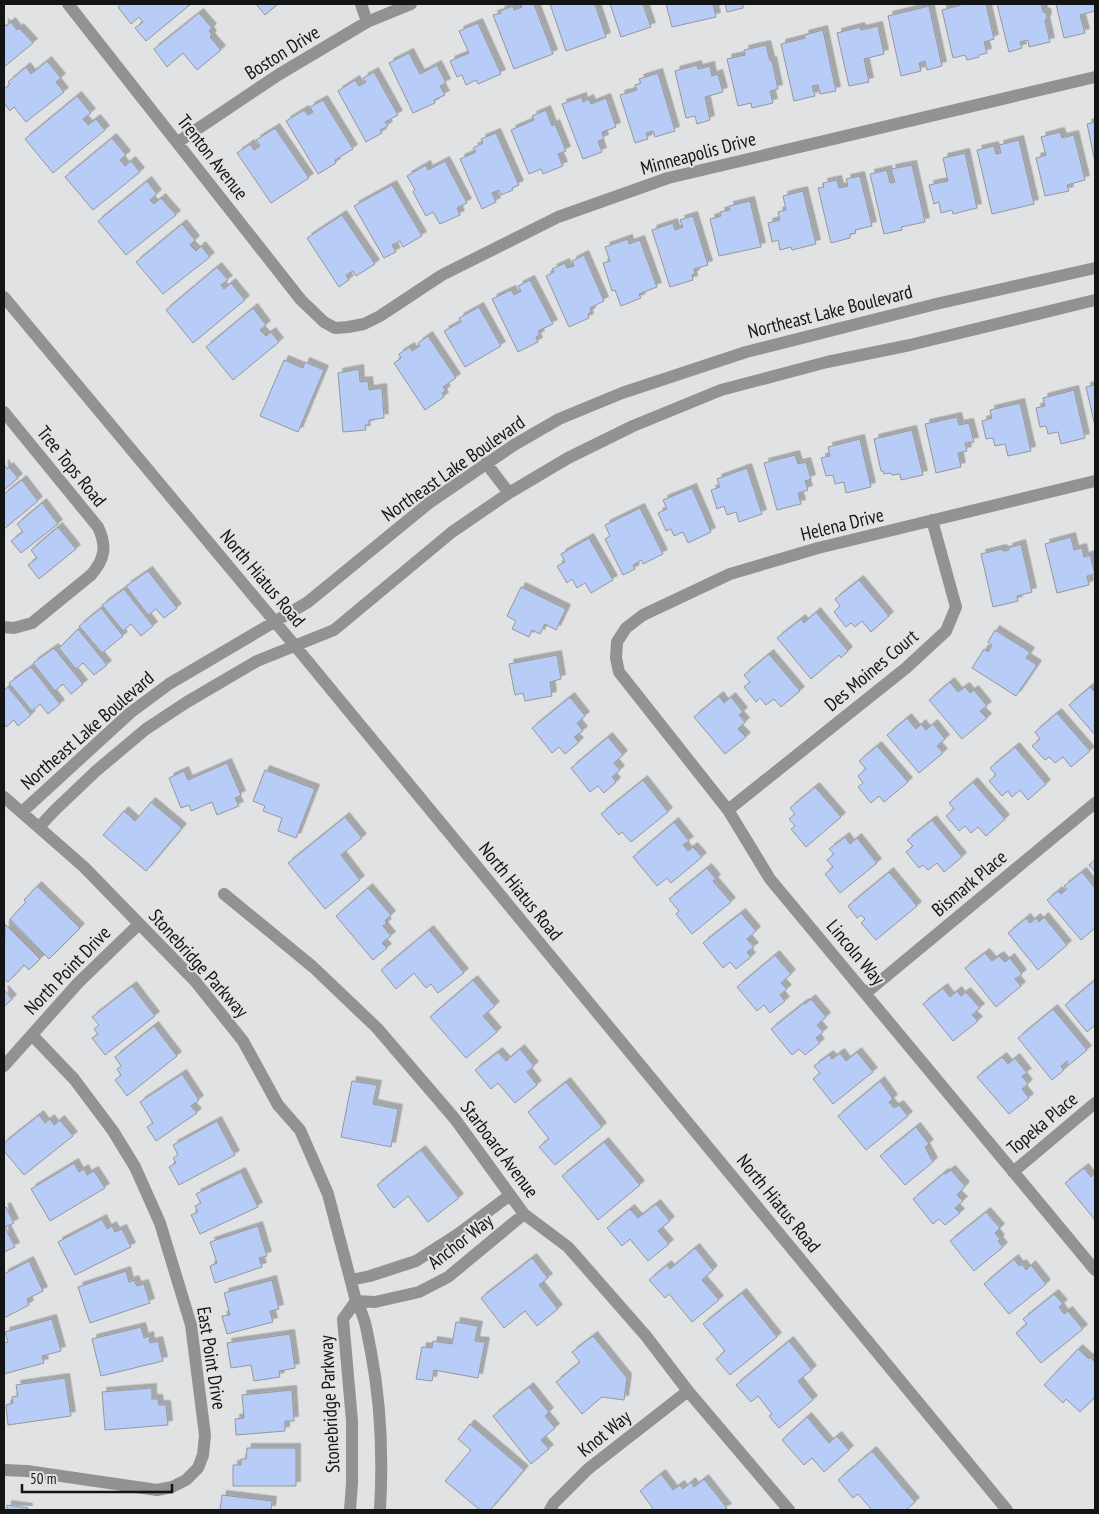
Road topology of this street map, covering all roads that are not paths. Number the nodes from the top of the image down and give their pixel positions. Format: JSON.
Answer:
{"nodes":[{"id":1,"x":68,"y":4,"type":"edge"},
{"id":2,"x":361,"y":4,"type":"edge"},
{"id":3,"x":411,"y":4,"type":"edge"},
{"id":4,"x":367,"y":22,"type":"junction"},
{"id":5,"x":1095,"y":77,"type":"edge"},
{"id":6,"x":178,"y":142,"type":"junction"},
{"id":7,"x":1095,"y":268,"type":"edge"},
{"id":8,"x":4,"y":297,"type":"edge"},
{"id":9,"x":1095,"y":300,"type":"edge"},
{"id":10,"x":335,"y":328,"type":"joint"},
{"id":11,"x":4,"y":412,"type":"edge"},
{"id":12,"x":486,"y":463,"type":"junction"},
{"id":13,"x":1095,"y":482,"type":"edge"},
{"id":14,"x":508,"y":493,"type":"junction"},
{"id":15,"x":932,"y":520,"type":"junction"},
{"id":16,"x":276,"y":622,"type":"junction"},
{"id":17,"x":9,"y":628,"type":"edge"},
{"id":18,"x":617,"y":642,"type":"joint"},
{"id":19,"x":296,"y":647,"type":"junction"},
{"id":20,"x":4,"y":797,"type":"edge"},
{"id":21,"x":1095,"y":803,"type":"edge"},
{"id":22,"x":728,"y":810,"type":"junction"},
{"id":23,"x":22,"y":812,"type":"junction"},
{"id":24,"x":40,"y":827,"type":"junction"},
{"id":25,"x":224,"y":894,"type":"dead end"},
{"id":26,"x":139,"y":924,"type":"junction"},
{"id":27,"x":866,"y":993,"type":"junction"},
{"id":28,"x":32,"y":1035,"type":"junction"},
{"id":29,"x":4,"y":1066,"type":"edge"},
{"id":30,"x":1095,"y":1102,"type":"edge"},
{"id":31,"x":1013,"y":1172,"type":"junction"},
{"id":32,"x":510,"y":1195,"type":"junction"},
{"id":33,"x":524,"y":1214,"type":"junction"},
{"id":34,"x":1095,"y":1270,"type":"edge"},
{"id":35,"x":351,"y":1280,"type":"junction"},
{"id":36,"x":356,"y":1300,"type":"junction"},
{"id":37,"x":688,"y":1390,"type":"junction"},
{"id":38,"x":4,"y":1470,"type":"edge"},
{"id":39,"x":350,"y":1510,"type":"edge"},
{"id":40,"x":380,"y":1510,"type":"edge"},
{"id":41,"x":550,"y":1510,"type":"edge"},
{"id":42,"x":789,"y":1510,"type":"edge"},
{"id":43,"x":1007,"y":1510,"type":"edge"}],
"edges":[{"from":1,"to":6,"type":"street","name":"Trenton Avenue"},
{"from":2,"to":4,"type":"street"},
{"from":3,"to":4,"type":"street","name":"Boston Drive"},
{"from":4,"to":6,"type":"street","name":"Boston Drive"},
{"from":5,"to":10,"type":"street","name":"Minneapolis Drive"},
{"from":6,"to":10,"type":"street","name":"Trenton Avenue"},
{"from":7,"to":12,"type":"street","name":"Northeast Lake Boulevard"},
{"from":8,"to":16,"type":"street","name":"North Hiatus Road"},
{"from":9,"to":14,"type":"street","name":"Northeast Lake Boulevard"},
{"from":11,"to":17,"type":"street","name":"Tree Tops Road"},
{"from":12,"to":14,"type":"street"},
{"from":12,"to":16,"type":"street","name":"Northeast Lake Boulevard"},
{"from":13,"to":15,"type":"street","name":"Helena Drive"},
{"from":14,"to":19,"type":"street","name":"Northeast Lake Boulevard"},
{"from":15,"to":18,"type":"street","name":"Helena Drive"},
{"from":15,"to":22,"type":"street","name":"Des Moines Court"},
{"from":16,"to":19,"type":"street","name":"North Hiatus Road"},
{"from":16,"to":23,"type":"street","name":"Northeast Lake Boulevard"},
{"from":18,"to":22,"type":"street","name":"Lincoln Way"},
{"from":19,"to":24,"type":"street","name":"Northeast Lake Boulevard"},
{"from":19,"to":43,"type":"street","name":"North Hiatus Road"},
{"from":20,"to":23,"type":"street","name":"Stonebridge Parkway"},
{"from":21,"to":27,"type":"street","name":"Bismark Place"},
{"from":22,"to":27,"type":"street","name":"Lincoln Way"},
{"from":23,"to":24,"type":"street","name":"Stonebridge Parkway"},
{"from":24,"to":26,"type":"street","name":"Stonebridge Parkway"},
{"from":25,"to":32,"type":"street","name":"Starboard Avenue"},
{"from":26,"to":28,"type":"street","name":"North Point Drive"},
{"from":26,"to":35,"type":"street","name":"Stonebridge Parkway"},
{"from":27,"to":31,"type":"street","name":"Lincoln Way"},
{"from":28,"to":29,"type":"street","name":"North Point Drive"},
{"from":28,"to":38,"type":"street","name":"East Point Drive"},
{"from":30,"to":31,"type":"street","name":"Topeka Place"},
{"from":31,"to":34,"type":"street","name":"Lincoln Way"},
{"from":32,"to":33,"type":"street","name":"Starboard Avenue"},
{"from":32,"to":35,"type":"street","name":"Anchor Way"},
{"from":33,"to":36,"type":"street","name":"Anchor Way"},
{"from":33,"to":37,"type":"street","name":"Starboard Avenue"},
{"from":35,"to":36,"type":"street","name":"Stonebridge Parkway"},
{"from":36,"to":39,"type":"street","name":"Stonebridge Parkway"},
{"from":36,"to":40,"type":"street","name":"Stonebridge Parkway"},
{"from":37,"to":41,"type":"street","name":"Knot Way"},
{"from":37,"to":42,"type":"street","name":"Starboard Avenue"}]}
